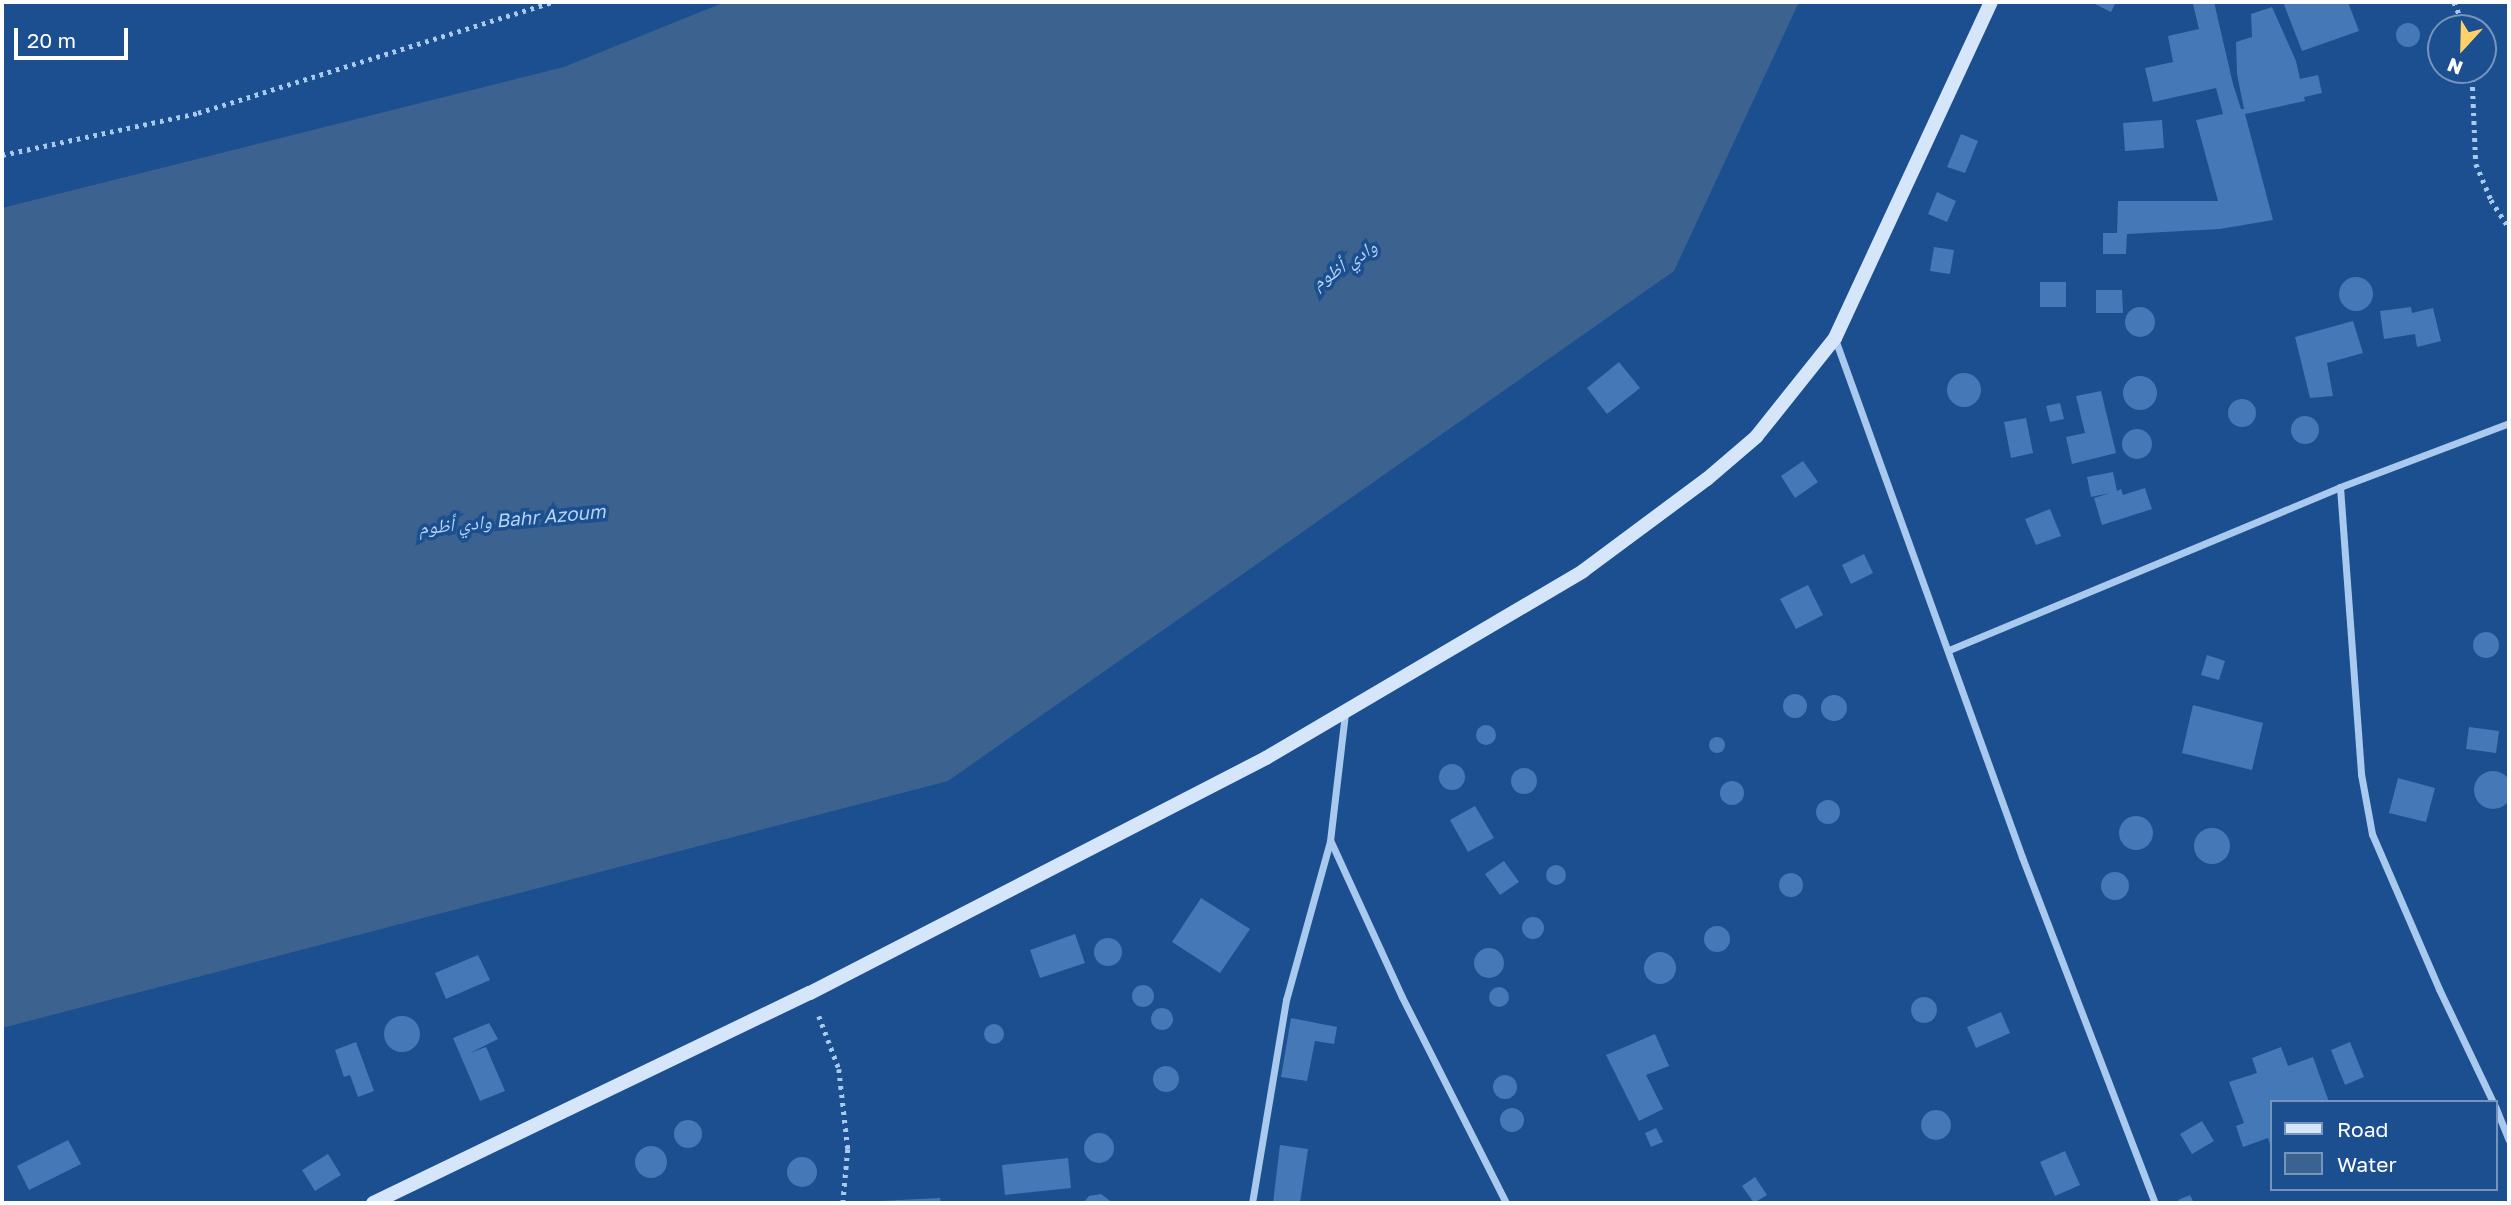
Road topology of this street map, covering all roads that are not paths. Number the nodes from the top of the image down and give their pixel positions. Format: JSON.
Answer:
{"nodes":[{"id":1,"x":1991,"y":2,"type":"edge"},
{"id":2,"x":1835,"y":338,"type":"junction"},
{"id":3,"x":2509,"y":423,"type":"edge"},
{"id":4,"x":2340,"y":487,"type":"junction"},
{"id":5,"x":1949,"y":650,"type":"junction"},
{"id":6,"x":1345,"y":713,"type":"junction"},
{"id":7,"x":1331,"y":842,"type":"junction"},
{"id":8,"x":2492,"y":1100,"type":"edge"},
{"id":9,"x":2497,"y":1111,"type":"edge"},
{"id":10,"x":2509,"y":1140,"type":"edge"},
{"id":11,"x":376,"y":1203,"type":"edge"},
{"id":12,"x":1252,"y":1203,"type":"edge"},
{"id":13,"x":1506,"y":1203,"type":"edge"},
{"id":14,"x":2155,"y":1203,"type":"edge"}],
"edges":[{"from":1,"to":2,"type":"main road"},
{"from":2,"to":5,"type":"street"},
{"from":2,"to":6,"type":"main road"},
{"from":3,"to":4,"type":"street"},
{"from":4,"to":5,"type":"street"},
{"from":4,"to":8,"type":"street"},
{"from":5,"to":14,"type":"street"},
{"from":6,"to":7,"type":"street"},
{"from":6,"to":11,"type":"main road"},
{"from":7,"to":12,"type":"street"},
{"from":7,"to":13,"type":"street"},
{"from":9,"to":10,"type":"street"}]}
